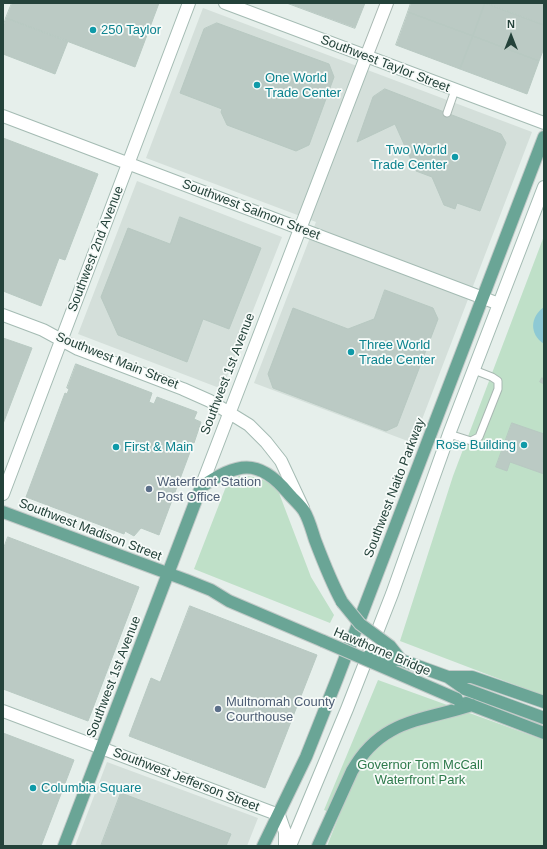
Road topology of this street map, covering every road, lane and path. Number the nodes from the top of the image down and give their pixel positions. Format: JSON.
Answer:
{"nodes":[{"id":1,"x":189,"y":3,"type":"edge"},
{"id":2,"x":226,"y":3,"type":"edge"},
{"id":3,"x":387,"y":3,"type":"edge"},
{"id":4,"x":366,"y":57,"type":"junction"},
{"id":5,"x":455,"y":90,"type":"junction"},
{"id":6,"x":446,"y":113,"type":"dead end"},
{"id":7,"x":3,"y":116,"type":"edge"},
{"id":8,"x":544,"y":123,"type":"edge"},
{"id":9,"x":544,"y":137,"type":"edge"},
{"id":10,"x":129,"y":164,"type":"junction"},
{"id":11,"x":544,"y":187,"type":"edge"},
{"id":12,"x":299,"y":229,"type":"junction"},
{"id":13,"x":482,"y":298,"type":"junction"},
{"id":14,"x":500,"y":304,"type":"junction"},
{"id":15,"x":3,"y":315,"type":"edge"},
{"id":16,"x":62,"y":340,"type":"junction"},
{"id":17,"x":474,"y":370,"type":"junction"},
{"id":18,"x":228,"y":412,"type":"junction"},
{"id":19,"x":450,"y":434,"type":"junction"},
{"id":20,"x":201,"y":487,"type":"junction"},
{"id":21,"x":3,"y":494,"type":"edge"},
{"id":22,"x":3,"y":512,"type":"edge"},
{"id":23,"x":304,"y":512,"type":"junction"},
{"id":24,"x":168,"y":574,"type":"junction"},
{"id":25,"x":324,"y":638,"type":"junction"},
{"id":26,"x":402,"y":660,"type":"junction"},
{"id":27,"x":448,"y":677,"type":"junction"},
{"id":28,"x":544,"y":702,"type":"edge"},
{"id":29,"x":472,"y":705,"type":"junction"},
{"id":30,"x":3,"y":711,"type":"edge"},
{"id":31,"x":544,"y":718,"type":"edge"},
{"id":32,"x":544,"y":733,"type":"edge"},
{"id":33,"x":101,"y":748,"type":"junction"},
{"id":34,"x":279,"y":816,"type":"junction"},
{"id":35,"x":64,"y":846,"type":"edge"},
{"id":36,"x":264,"y":846,"type":"edge"},
{"id":37,"x":285,"y":846,"type":"edge"},
{"id":38,"x":290,"y":846,"type":"edge"},
{"id":39,"x":318,"y":846,"type":"edge"}],
"edges":[{"from":1,"to":10,"type":"main road","name":"Southwest 2nd Avenue"},
{"from":2,"to":4,"type":"main road","name":"Southwest Taylor Street"},
{"from":3,"to":4,"type":"main road","name":"Southwest 1st Avenue"},
{"from":4,"to":5,"type":"main road","name":"Southwest Taylor Street"},
{"from":4,"to":12,"type":"main road","name":"Southwest 1st Avenue"},
{"from":5,"to":6,"type":"lane"},
{"from":5,"to":8,"type":"main road","name":"Southwest Taylor Street"},
{"from":7,"to":10,"type":"main road","name":"Southwest Salmon Street"},
{"from":9,"to":13,"type":"main road","name":"Southwest Naito Parkway"},
{"from":10,"to":12,"type":"main road","name":"Southwest Salmon Street"},
{"from":10,"to":16,"type":"main road","name":"Southwest 2nd Avenue"},
{"from":11,"to":14,"type":"main road"},
{"from":12,"to":13,"type":"main road","name":"Southwest Salmon Street"},
{"from":12,"to":18,"type":"main road","name":"Southwest 1st Avenue"},
{"from":13,"to":14,"type":"main road","name":"Southwest Salmon Street"},
{"from":13,"to":34,"type":"main road","name":"Southwest Naito Parkway"},
{"from":14,"to":17,"type":"main road"},
{"from":15,"to":16,"type":"main road","name":"Southwest Main Street"},
{"from":16,"to":18,"type":"main road","name":"Southwest Main Street"},
{"from":16,"to":21,"type":"main road","name":"Southwest 2nd Avenue"},
{"from":17,"to":19,"type":"main road"},
{"from":17,"to":19,"type":"lane"},
{"from":18,"to":20,"type":"main road","name":"Southwest 1st Avenue"},
{"from":18,"to":23,"type":"main road","name":"Hawthorne Bridge"},
{"from":19,"to":38,"type":"main road"},
{"from":20,"to":23,"type":"main road"},
{"from":20,"to":24,"type":"main road","name":"Southwest 1st Avenue"},
{"from":22,"to":24,"type":"main road","name":"Southwest Madison Street"},
{"from":23,"to":26,"type":"main road","name":"Hawthorne Bridge","bridge":true},
{"from":24,"to":25,"type":"main road","name":"Hawthorne Bridge"},
{"from":24,"to":33,"type":"main road","name":"Southwest 1st Avenue"},
{"from":25,"to":26,"type":"main road","name":"Hawthorne Bridge","bridge":true},
{"from":25,"to":29,"type":"main road","name":"Hawthorne Bridge","bridge":true},
{"from":26,"to":27,"type":"main road","name":"Hawthorne Bridge"},
{"from":27,"to":28,"type":"main road","name":"Hawthorne Bridge"},
{"from":27,"to":31,"type":"main road","name":"Hawthorne Bridge"},
{"from":29,"to":32,"type":"main road","name":"Hawthorne Bridge"},
{"from":29,"to":39,"type":"main road"},
{"from":30,"to":33,"type":"main road","name":"Southwest Jefferson Street"},
{"from":33,"to":34,"type":"main road","name":"Southwest Jefferson Street"},
{"from":33,"to":35,"type":"main road","name":"Southwest 1st Avenue"},
{"from":34,"to":36,"type":"main road","name":"Southwest Naito Parkway"},
{"from":34,"to":37,"type":"main road"}]}
